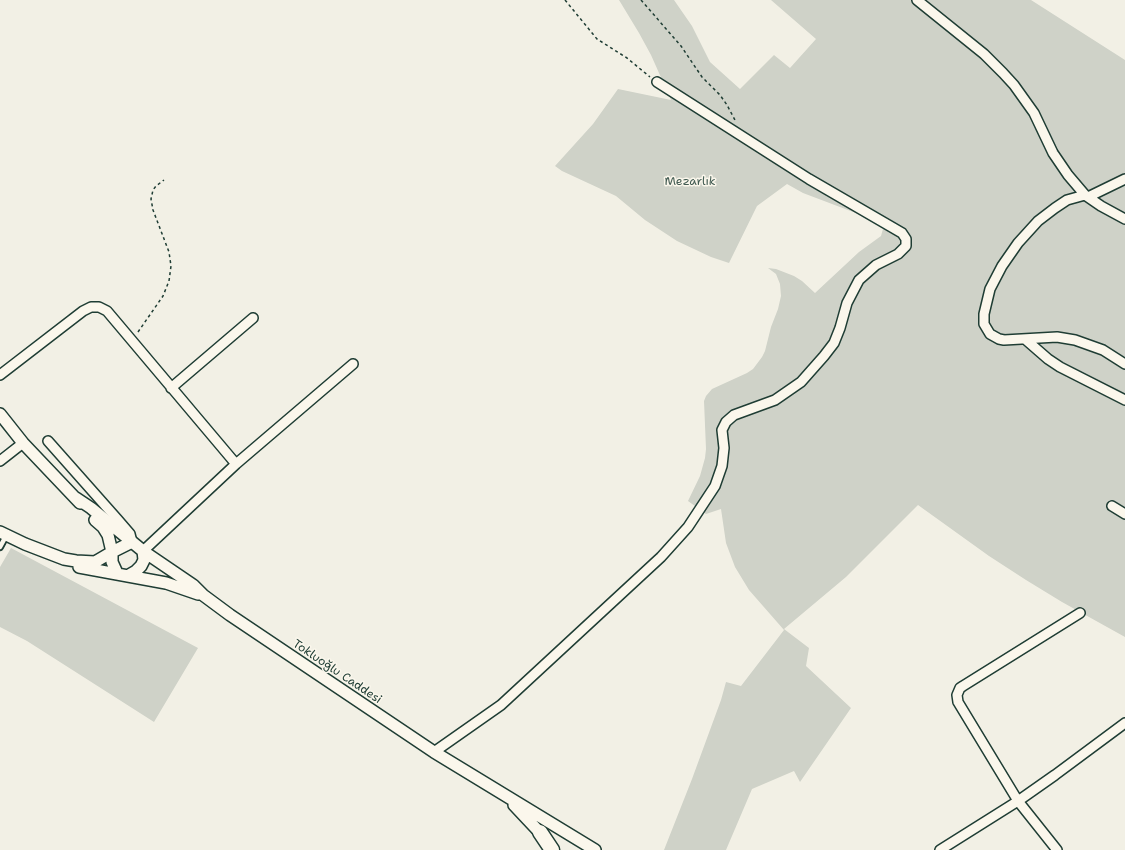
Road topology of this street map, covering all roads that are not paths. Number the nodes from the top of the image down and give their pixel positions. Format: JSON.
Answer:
{"nodes":[{"id":1,"x":917,"y":0,"type":"edge"},
{"id":2,"x":657,"y":82,"type":"road end"},
{"id":3,"x":1125,"y":179,"type":"edge"},
{"id":4,"x":1086,"y":196,"type":"junction"},
{"id":5,"x":1125,"y":219,"type":"edge"},
{"id":6,"x":253,"y":318,"type":"dead end"},
{"id":7,"x":1026,"y":339,"type":"junction"},
{"id":8,"x":352,"y":364,"type":"dead end"},
{"id":9,"x":1125,"y":364,"type":"edge"},
{"id":10,"x":0,"y":375,"type":"edge"},
{"id":11,"x":171,"y":388,"type":"junction"},
{"id":12,"x":1125,"y":400,"type":"edge"},
{"id":13,"x":0,"y":414,"type":"edge"},
{"id":14,"x":48,"y":441,"type":"dead end"},
{"id":15,"x":23,"y":443,"type":"junction"},
{"id":16,"x":0,"y":462,"type":"edge"},
{"id":17,"x":236,"y":464,"type":"junction"},
{"id":18,"x":76,"y":498,"type":"junction"},
{"id":19,"x":1112,"y":506,"type":"dead end"},
{"id":20,"x":1125,"y":514,"type":"edge"},
{"id":21,"x":3,"y":534,"type":"edge"},
{"id":22,"x":132,"y":542,"type":"junction"},
{"id":23,"x":0,"y":547,"type":"edge"},
{"id":24,"x":143,"y":551,"type":"junction"},
{"id":25,"x":112,"y":552,"type":"junction"},
{"id":26,"x":64,"y":559,"type":"junction"},
{"id":27,"x":117,"y":573,"type":"junction"},
{"id":28,"x":129,"y":575,"type":"junction"},
{"id":29,"x":203,"y":595,"type":"junction"},
{"id":30,"x":1080,"y":613,"type":"dead end"},
{"id":31,"x":1125,"y":723,"type":"edge"},
{"id":32,"x":434,"y":752,"type":"junction"},
{"id":33,"x":504,"y":795,"type":"junction"},
{"id":34,"x":1018,"y":801,"type":"junction"},
{"id":35,"x":540,"y":832,"type":"junction"},
{"id":36,"x":552,"y":850,"type":"edge"},
{"id":37,"x":558,"y":850,"type":"edge"},
{"id":38,"x":595,"y":850,"type":"edge"},
{"id":39,"x":940,"y":850,"type":"edge"},
{"id":40,"x":1057,"y":850,"type":"edge"}],
"edges":[{"from":1,"to":4,"type":"street"},
{"from":2,"to":32,"type":"street"},
{"from":3,"to":4,"type":"street"},
{"from":4,"to":5,"type":"street"},
{"from":4,"to":7,"type":"street"},
{"from":6,"to":11,"type":"street"},
{"from":7,"to":9,"type":"street"},
{"from":7,"to":12,"type":"street"},
{"from":8,"to":17,"type":"street"},
{"from":10,"to":11,"type":"street"},
{"from":11,"to":17,"type":"street"},
{"from":13,"to":15,"type":"street","name":"Tokluoğlu Caddesi"},
{"from":14,"to":22,"type":"street"},
{"from":15,"to":16,"type":"street"},
{"from":15,"to":18,"type":"street","name":"Tokluoğlu Caddesi"},
{"from":17,"to":24,"type":"street"},
{"from":18,"to":22,"type":"street","name":"Tokluoğlu Caddesi"},
{"from":18,"to":25,"type":"street","name":"Tokluoğlu Caddesi"},
{"from":19,"to":20,"type":"street"},
{"from":21,"to":23,"type":"lane"},
{"from":21,"to":26,"type":"street"},
{"from":22,"to":24,"type":"street","name":"Tokluoğlu Caddesi"},
{"from":22,"to":25,"type":"street"},
{"from":24,"to":28,"type":"street"},
{"from":24,"to":29,"type":"street","name":"Tokluoğlu Caddesi"},
{"from":25,"to":26,"type":"street"},
{"from":25,"to":27,"type":"street"},
{"from":26,"to":27,"type":"street"},
{"from":27,"to":28,"type":"street"},
{"from":28,"to":29,"type":"street"},
{"from":29,"to":32,"type":"street","name":"Tokluoğlu Caddesi"},
{"from":30,"to":34,"type":"street"},
{"from":31,"to":34,"type":"street"},
{"from":32,"to":33,"type":"street","name":"Tokluoğlu Caddesi"},
{"from":33,"to":35,"type":"street"},
{"from":33,"to":38,"type":"street","name":"Tokluoğlu Caddesi"},
{"from":34,"to":39,"type":"street"},
{"from":34,"to":40,"type":"street"},
{"from":35,"to":36,"type":"highway"},
{"from":35,"to":37,"type":"street"}]}
